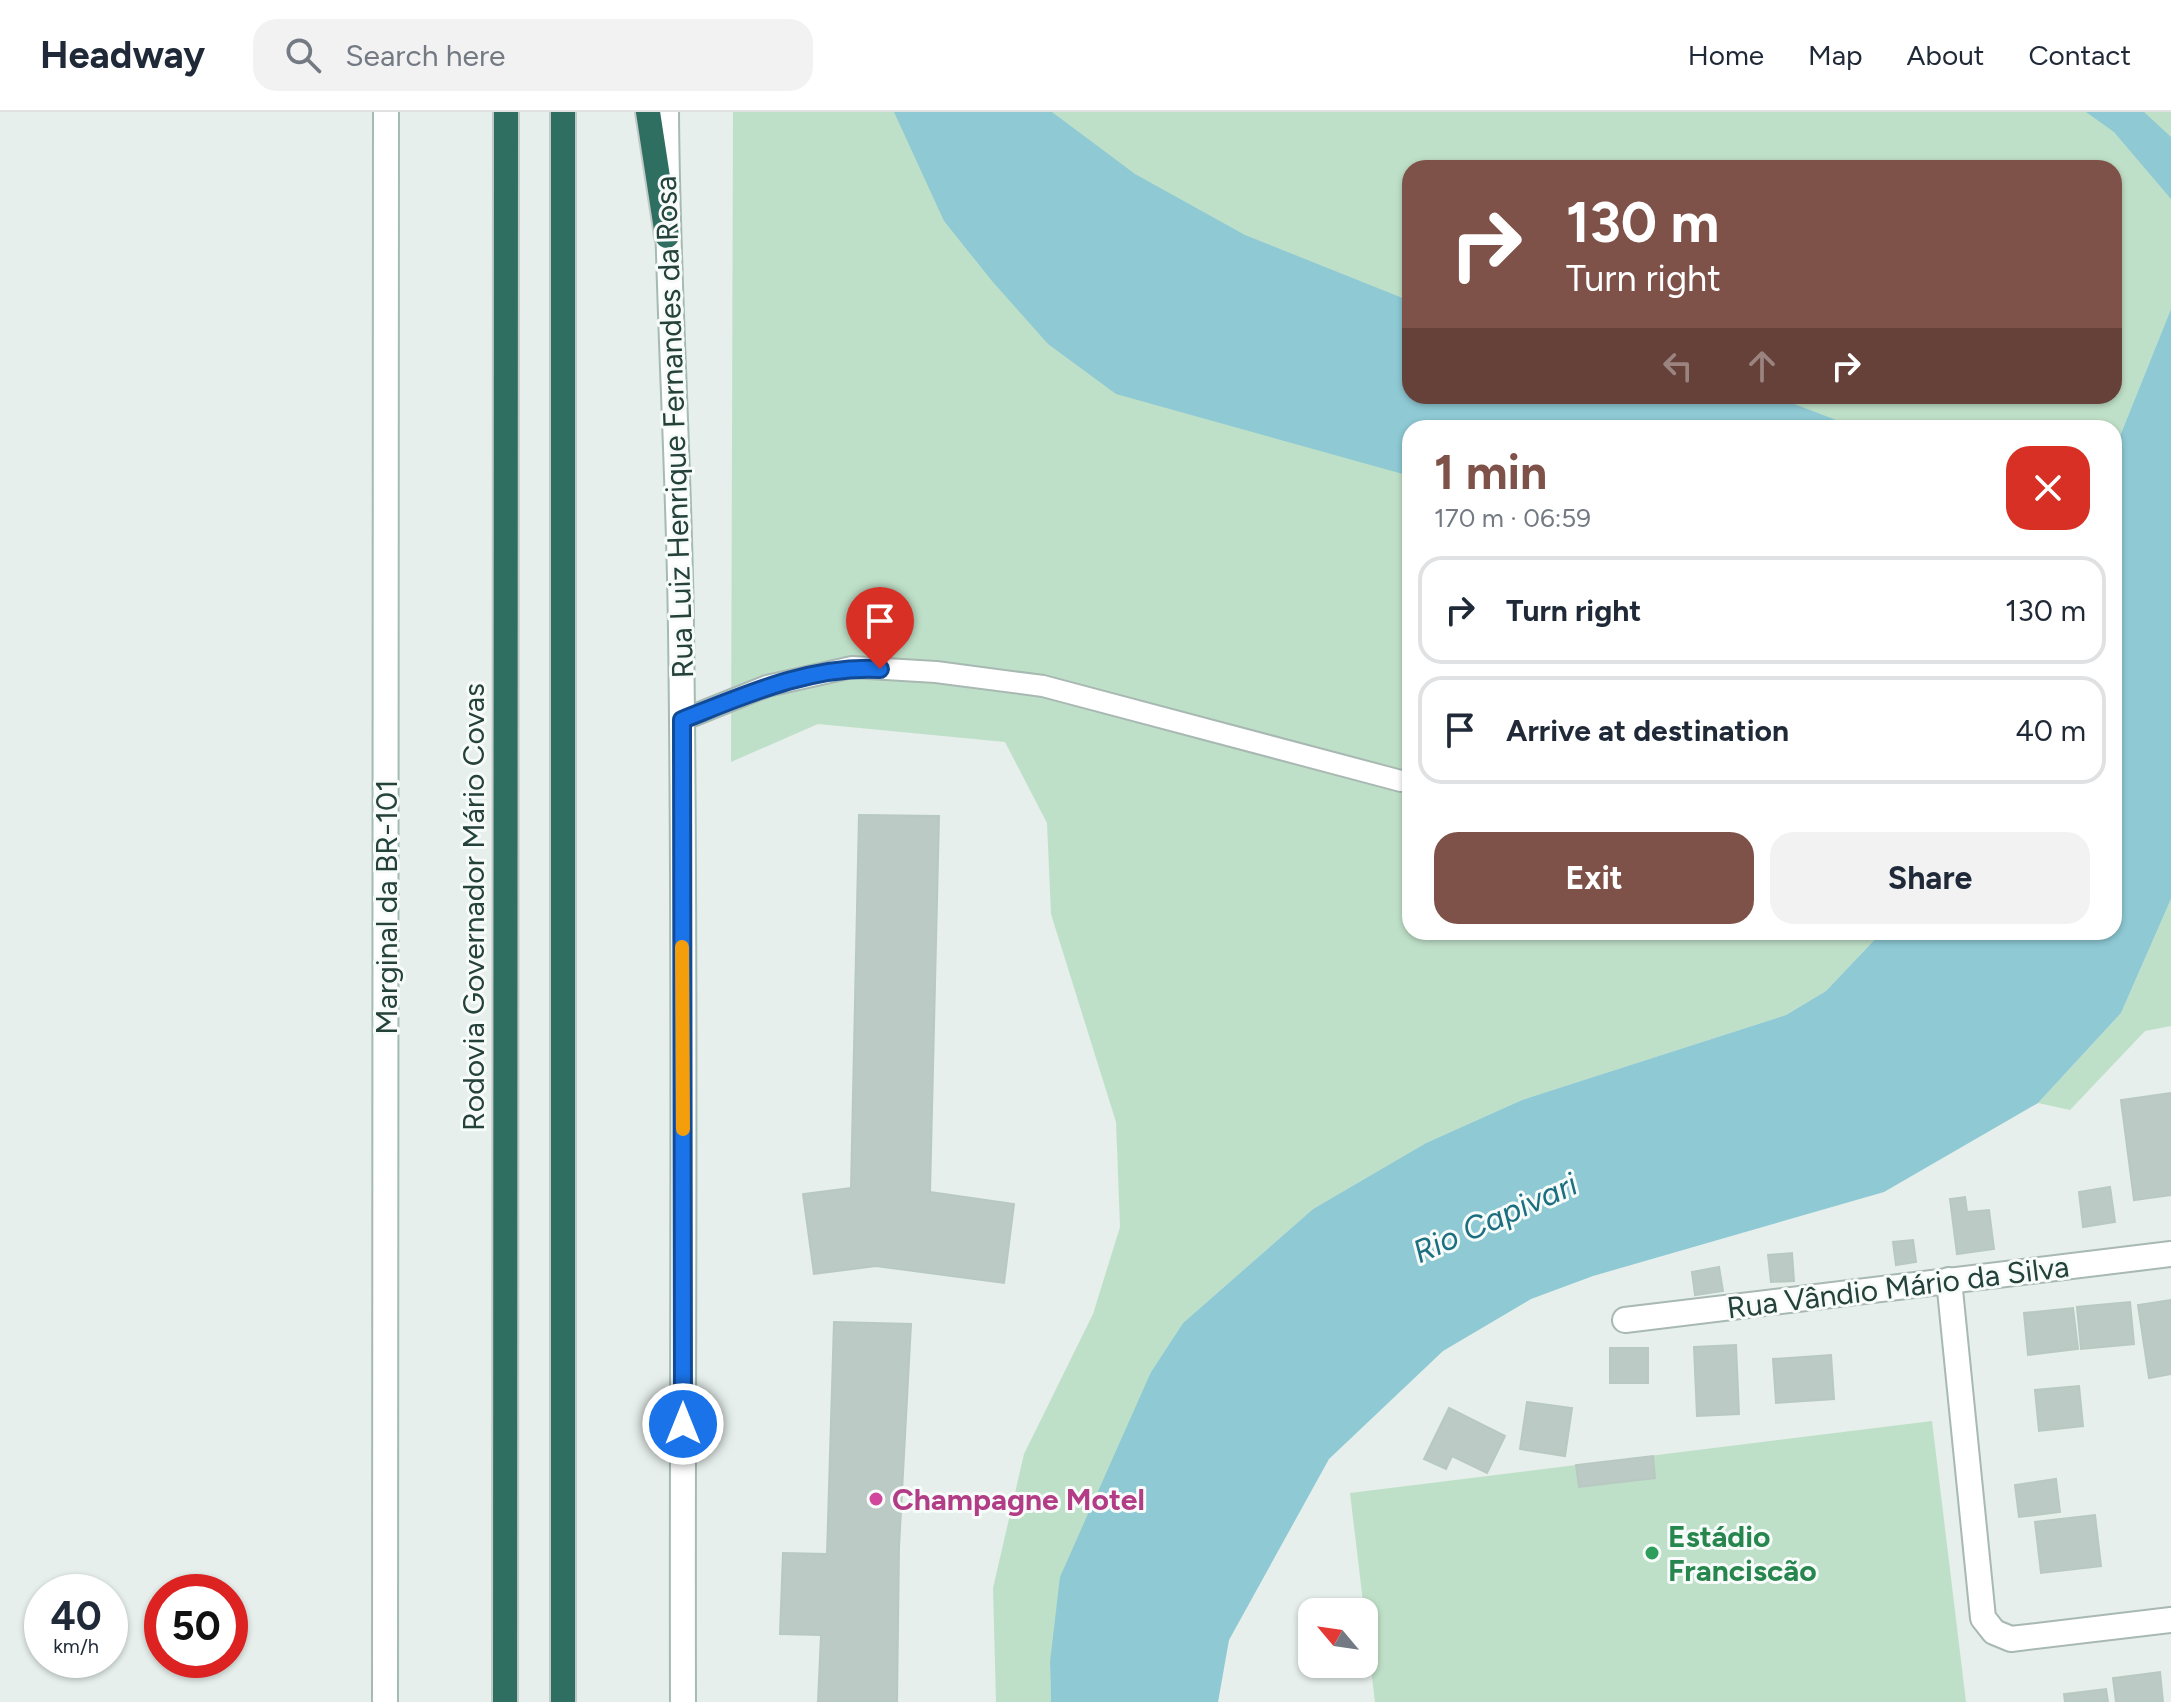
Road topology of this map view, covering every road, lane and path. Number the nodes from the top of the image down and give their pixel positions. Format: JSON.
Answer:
{"nodes":[{"id":1,"x":386,"y":112,"type":"edge"},
{"id":2,"x":506,"y":112,"type":"edge"},
{"id":3,"x":563,"y":112,"type":"edge"},
{"id":4,"x":648,"y":112,"type":"edge"},
{"id":5,"x":666,"y":112,"type":"edge"},
{"id":6,"x":667,"y":236,"type":"junction"},
{"id":7,"x":682,"y":720,"type":"junction"},
{"id":8,"x":1401,"y":781,"type":"dead end"},
{"id":9,"x":2171,"y":1254,"type":"edge"},
{"id":10,"x":1949,"y":1280,"type":"junction"},
{"id":11,"x":1625,"y":1320,"type":"dead end"},
{"id":12,"x":2171,"y":1620,"type":"edge"},
{"id":13,"x":385,"y":1702,"type":"edge"},
{"id":14,"x":505,"y":1702,"type":"edge"},
{"id":15,"x":563,"y":1702,"type":"edge"},
{"id":16,"x":683,"y":1702,"type":"edge"}],
"edges":[{"from":1,"to":13,"type":"main road","name":"Marginal da BR-101"},
{"from":2,"to":14,"type":"highway","name":"Rodovia Governador Mário Covas"},
{"from":3,"to":15,"type":"highway"},
{"from":4,"to":6,"type":"highway"},
{"from":5,"to":6,"type":"main road","name":"Rua Luiz Henrique Fernandes da Rosa"},
{"from":6,"to":7,"type":"main road","name":"Rua Luiz Henrique Fernandes da Rosa"},
{"from":7,"to":8,"type":"lane"},
{"from":7,"to":16,"type":"main road","name":"Rua Luiz Henrique Fernandes da Rosa"},
{"from":9,"to":10,"type":"main road","name":"Rua Vândio Mário da Silva"},
{"from":10,"to":11,"type":"main road","name":"Rua Vândio Mário da Silva"},
{"from":10,"to":12,"type":"main road"}]}
